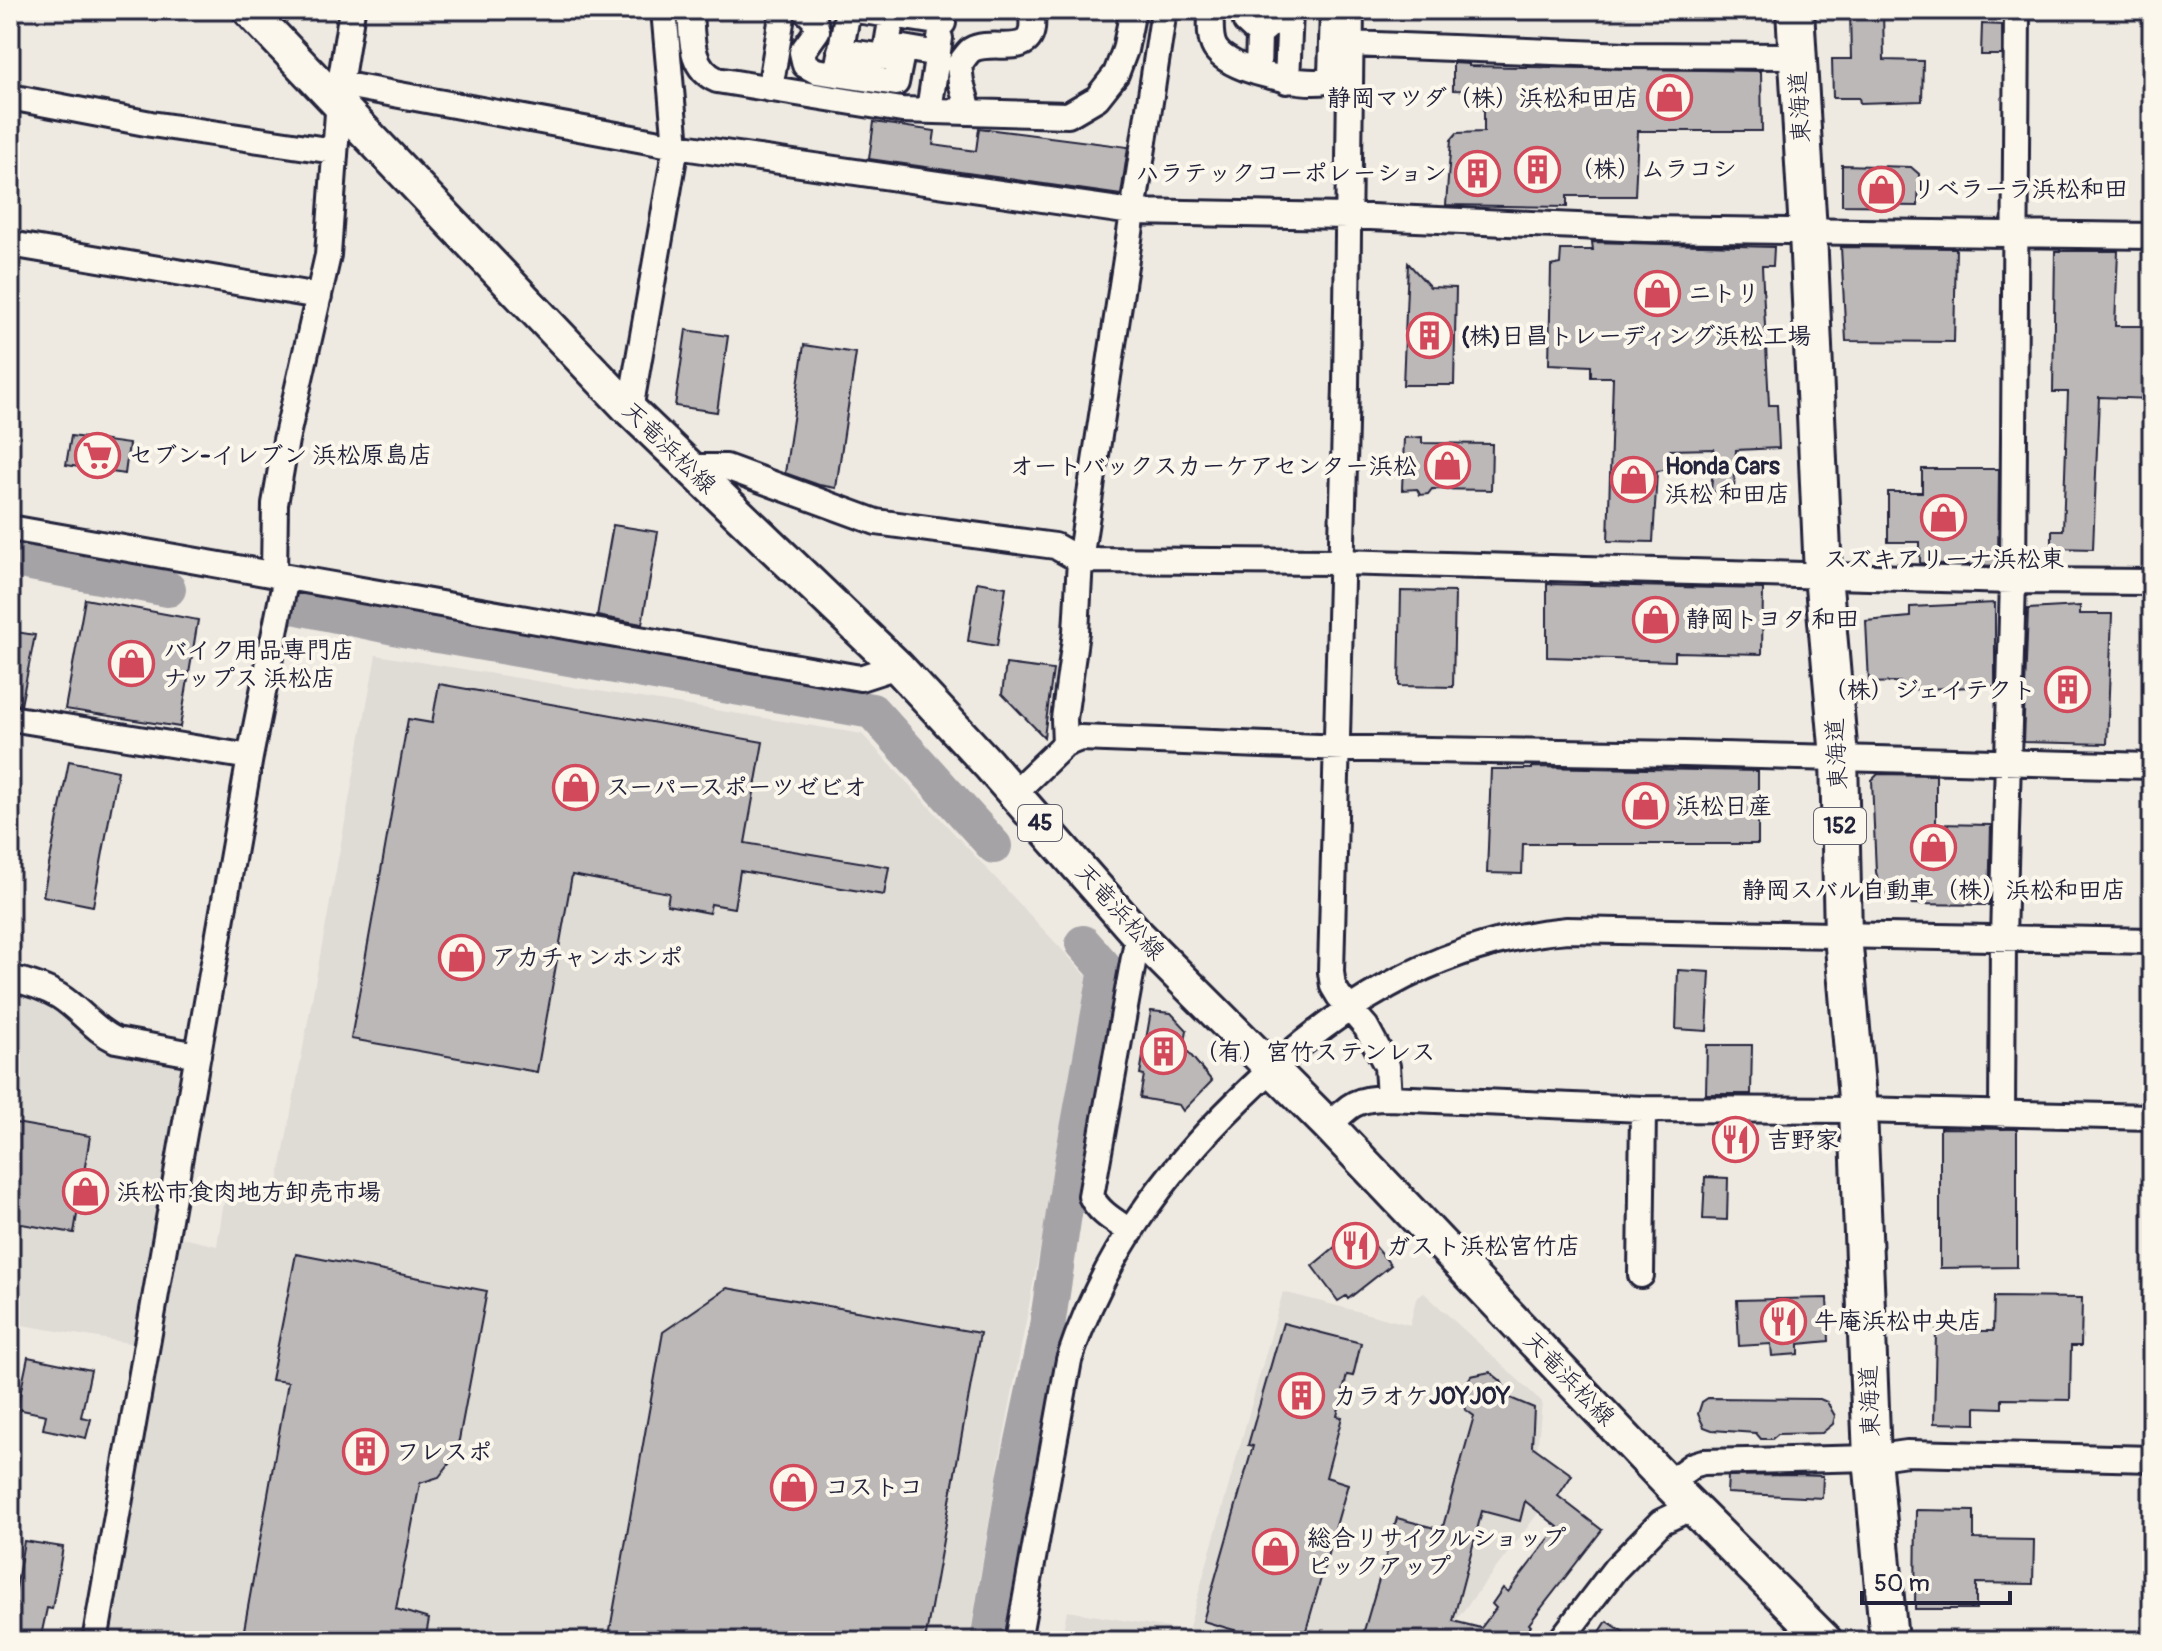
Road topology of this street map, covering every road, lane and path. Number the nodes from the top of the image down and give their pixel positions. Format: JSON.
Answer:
{"nodes":[{"id":1,"x":249,"y":10,"type":"edge"},
{"id":2,"x":352,"y":10,"type":"edge"},
{"id":3,"x":664,"y":10,"type":"edge"},
{"id":4,"x":690,"y":10,"type":"edge"},
{"id":5,"x":783,"y":10,"type":"edge"},
{"id":6,"x":805,"y":10,"type":"edge"},
{"id":7,"x":848,"y":10,"type":"edge"},
{"id":8,"x":1031,"y":10,"type":"edge"},
{"id":9,"x":1133,"y":10,"type":"edge"},
{"id":10,"x":1164,"y":10,"type":"edge"},
{"id":11,"x":1237,"y":10,"type":"edge"},
{"id":12,"x":1248,"y":10,"type":"edge"},
{"id":13,"x":1272,"y":10,"type":"edge"},
{"id":14,"x":1290,"y":10,"type":"edge"},
{"id":15,"x":1333,"y":10,"type":"edge"},
{"id":16,"x":1351,"y":10,"type":"edge"},
{"id":17,"x":1795,"y":10,"type":"edge"},
{"id":18,"x":2017,"y":10,"type":"edge"},
{"id":19,"x":874,"y":12,"type":"edge"},
{"id":20,"x":1211,"y":12,"type":"edge"},
{"id":21,"x":944,"y":17,"type":"edge"},
{"id":22,"x":1259,"y":34,"type":"junction"},
{"id":23,"x":1351,"y":44,"type":"junction"},
{"id":24,"x":938,"y":54,"type":"junction"},
{"id":25,"x":1797,"y":56,"type":"junction"},
{"id":26,"x":1258,"y":71,"type":"junction"},
{"id":27,"x":837,"y":75,"type":"junction"},
{"id":28,"x":1287,"y":81,"type":"junction"},
{"id":29,"x":770,"y":89,"type":"junction"},
{"id":30,"x":339,"y":94,"type":"junction"},
{"id":31,"x":10,"y":97,"type":"edge"},
{"id":32,"x":929,"y":110,"type":"junction"},
{"id":33,"x":969,"y":111,"type":"junction"},
{"id":34,"x":676,"y":146,"type":"junction"},
{"id":35,"x":334,"y":151,"type":"junction"},
{"id":36,"x":1132,"y":212,"type":"junction"},
{"id":37,"x":1348,"y":216,"type":"junction"},
{"id":38,"x":1808,"y":232,"type":"junction"},
{"id":39,"x":2014,"y":232,"type":"junction"},
{"id":40,"x":2152,"y":236,"type":"edge"},
{"id":41,"x":10,"y":244,"type":"edge"},
{"id":42,"x":319,"y":296,"type":"junction"},
{"id":43,"x":630,"y":410,"type":"junction"},
{"id":44,"x":689,"y":467,"type":"junction"},
{"id":45,"x":10,"y":528,"type":"edge"},
{"id":46,"x":1080,"y":560,"type":"junction"},
{"id":47,"x":1339,"y":562,"type":"junction"},
{"id":48,"x":1823,"y":575,"type":"junction"},
{"id":49,"x":280,"y":576,"type":"junction"},
{"id":50,"x":2013,"y":581,"type":"junction"},
{"id":51,"x":2152,"y":582,"type":"edge"},
{"id":52,"x":897,"y":666,"type":"junction"},
{"id":53,"x":10,"y":718,"type":"edge"},
{"id":54,"x":1065,"y":744,"type":"junction"},
{"id":55,"x":1338,"y":746,"type":"junction"},
{"id":56,"x":250,"y":757,"type":"junction"},
{"id":57,"x":1839,"y":757,"type":"junction"},
{"id":58,"x":2008,"y":763,"type":"junction"},
{"id":59,"x":2152,"y":766,"type":"edge"},
{"id":60,"x":1014,"y":793,"type":"junction"},
{"id":61,"x":1138,"y":935,"type":"junction"},
{"id":62,"x":1843,"y":935,"type":"junction"},
{"id":63,"x":2003,"y":937,"type":"junction"},
{"id":64,"x":2152,"y":941,"type":"edge"},
{"id":65,"x":10,"y":978,"type":"edge"},
{"id":66,"x":1348,"y":1007,"type":"junction"},
{"id":67,"x":198,"y":1055,"type":"junction"},
{"id":68,"x":1271,"y":1068,"type":"junction"},
{"id":69,"x":1389,"y":1098,"type":"junction"},
{"id":70,"x":1643,"y":1109,"type":"junction"},
{"id":71,"x":1858,"y":1110,"type":"junction"},
{"id":72,"x":2002,"y":1115,"type":"junction"},
{"id":73,"x":2152,"y":1117,"type":"edge"},
{"id":74,"x":1329,"y":1126,"type":"junction"},
{"id":75,"x":1131,"y":1232,"type":"junction"},
{"id":76,"x":1641,"y":1275,"type":"dead end"},
{"id":77,"x":1872,"y":1458,"type":"junction"},
{"id":78,"x":2152,"y":1459,"type":"edge"},
{"id":79,"x":1668,"y":1483,"type":"junction"},
{"id":80,"x":1693,"y":1507,"type":"junction"},
{"id":81,"x":95,"y":1641,"type":"edge"},
{"id":82,"x":1018,"y":1641,"type":"edge"},
{"id":83,"x":1560,"y":1641,"type":"edge"},
{"id":84,"x":1826,"y":1641,"type":"edge"},
{"id":85,"x":1889,"y":1641,"type":"edge"}],
"edges":[{"from":1,"to":30,"type":"main road","name":"天竜浜松線","number":"45"},
{"from":2,"to":30,"type":"street"},
{"from":3,"to":34,"type":"street"},
{"from":4,"to":29,"type":"street"},
{"from":5,"to":29,"type":"street"},
{"from":6,"to":27,"type":"street"},
{"from":7,"to":27,"type":"street"},
{"from":8,"to":33,"type":"street"},
{"from":9,"to":33,"type":"street"},
{"from":10,"to":36,"type":"street"},
{"from":11,"to":20,"type":"street"},
{"from":12,"to":22,"type":"street"},
{"from":13,"to":22,"type":"street"},
{"from":14,"to":28,"type":"street"},
{"from":15,"to":28,"type":"street"},
{"from":16,"to":23,"type":"street"},
{"from":17,"to":25,"type":"highway","name":"東海道","number":"152"},
{"from":18,"to":39,"type":"street"},
{"from":19,"to":21,"type":"street"},
{"from":19,"to":27,"type":"street"},
{"from":20,"to":26,"type":"street"},
{"from":21,"to":24,"type":"street"},
{"from":22,"to":26,"type":"street"},
{"from":23,"to":25,"type":"street"},
{"from":23,"to":37,"type":"street"},
{"from":24,"to":27,"type":"street"},
{"from":24,"to":32,"type":"street"},
{"from":25,"to":38,"type":"highway","name":"東海道","number":"152"},
{"from":26,"to":28,"type":"street"},
{"from":27,"to":29,"type":"street"},
{"from":27,"to":32,"type":"street"},
{"from":30,"to":34,"type":"street"},
{"from":30,"to":35,"type":"street"},
{"from":30,"to":43,"type":"main road","name":"天竜浜松線","number":"45"},
{"from":31,"to":35,"type":"street"},
{"from":32,"to":33,"type":"street"},
{"from":34,"to":36,"type":"street"},
{"from":34,"to":43,"type":"street"},
{"from":35,"to":42,"type":"street"},
{"from":36,"to":37,"type":"street"},
{"from":36,"to":46,"type":"street"},
{"from":37,"to":38,"type":"street"},
{"from":37,"to":47,"type":"street"},
{"from":38,"to":39,"type":"street"},
{"from":38,"to":48,"type":"highway","name":"東海道","number":"152"},
{"from":39,"to":40,"type":"street"},
{"from":39,"to":50,"type":"street"},
{"from":41,"to":42,"type":"street"},
{"from":42,"to":49,"type":"street"},
{"from":43,"to":44,"type":"main road","name":"天竜浜松線","number":"45"},
{"from":44,"to":46,"type":"street"},
{"from":44,"to":52,"type":"main road","name":"天竜浜松線","number":"45"},
{"from":45,"to":49,"type":"street"},
{"from":46,"to":47,"type":"street"},
{"from":46,"to":54,"type":"street"},
{"from":47,"to":48,"type":"street"},
{"from":47,"to":55,"type":"street"},
{"from":48,"to":50,"type":"street"},
{"from":48,"to":57,"type":"highway","name":"東海道","number":"152"},
{"from":49,"to":52,"type":"street"},
{"from":49,"to":56,"type":"street"},
{"from":50,"to":51,"type":"street"},
{"from":50,"to":58,"type":"street"},
{"from":52,"to":60,"type":"main road","name":"天竜浜松線","number":"45"},
{"from":53,"to":56,"type":"street"},
{"from":54,"to":55,"type":"street"},
{"from":54,"to":60,"type":"street"},
{"from":55,"to":57,"type":"street"},
{"from":55,"to":66,"type":"street"},
{"from":56,"to":67,"type":"street"},
{"from":57,"to":58,"type":"street"},
{"from":57,"to":62,"type":"highway","name":"東海道","number":"152"},
{"from":58,"to":59,"type":"street"},
{"from":58,"to":63,"type":"street"},
{"from":60,"to":61,"type":"main road","name":"天竜浜松線","number":"45"},
{"from":61,"to":68,"type":"main road","name":"天竜浜松線","number":"45"},
{"from":61,"to":75,"type":"street"},
{"from":62,"to":63,"type":"street"},
{"from":62,"to":66,"type":"street"},
{"from":62,"to":71,"type":"highway","name":"東海道","number":"152"},
{"from":63,"to":64,"type":"street"},
{"from":63,"to":72,"type":"street"},
{"from":65,"to":67,"type":"street"},
{"from":66,"to":68,"type":"street"},
{"from":66,"to":69,"type":"street"},
{"from":67,"to":81,"type":"street"},
{"from":68,"to":74,"type":"main road","name":"天竜浜松線","number":"45"},
{"from":68,"to":75,"type":"street"},
{"from":69,"to":70,"type":"street"},
{"from":69,"to":74,"type":"street"},
{"from":70,"to":71,"type":"street"},
{"from":70,"to":76,"type":"street"},
{"from":71,"to":72,"type":"street"},
{"from":71,"to":77,"type":"highway","name":"東海道","number":"152"},
{"from":72,"to":73,"type":"street"},
{"from":74,"to":79,"type":"main road","name":"天竜浜松線","number":"45"},
{"from":75,"to":82,"type":"street"},
{"from":77,"to":78,"type":"street"},
{"from":77,"to":79,"type":"street"},
{"from":77,"to":85,"type":"highway","name":"東海道","number":"152"},
{"from":79,"to":80,"type":"main road","name":"天竜浜松線","number":"45"},
{"from":80,"to":83,"type":"street"},
{"from":80,"to":84,"type":"main road","name":"天竜浜松線","number":"45"}]}
